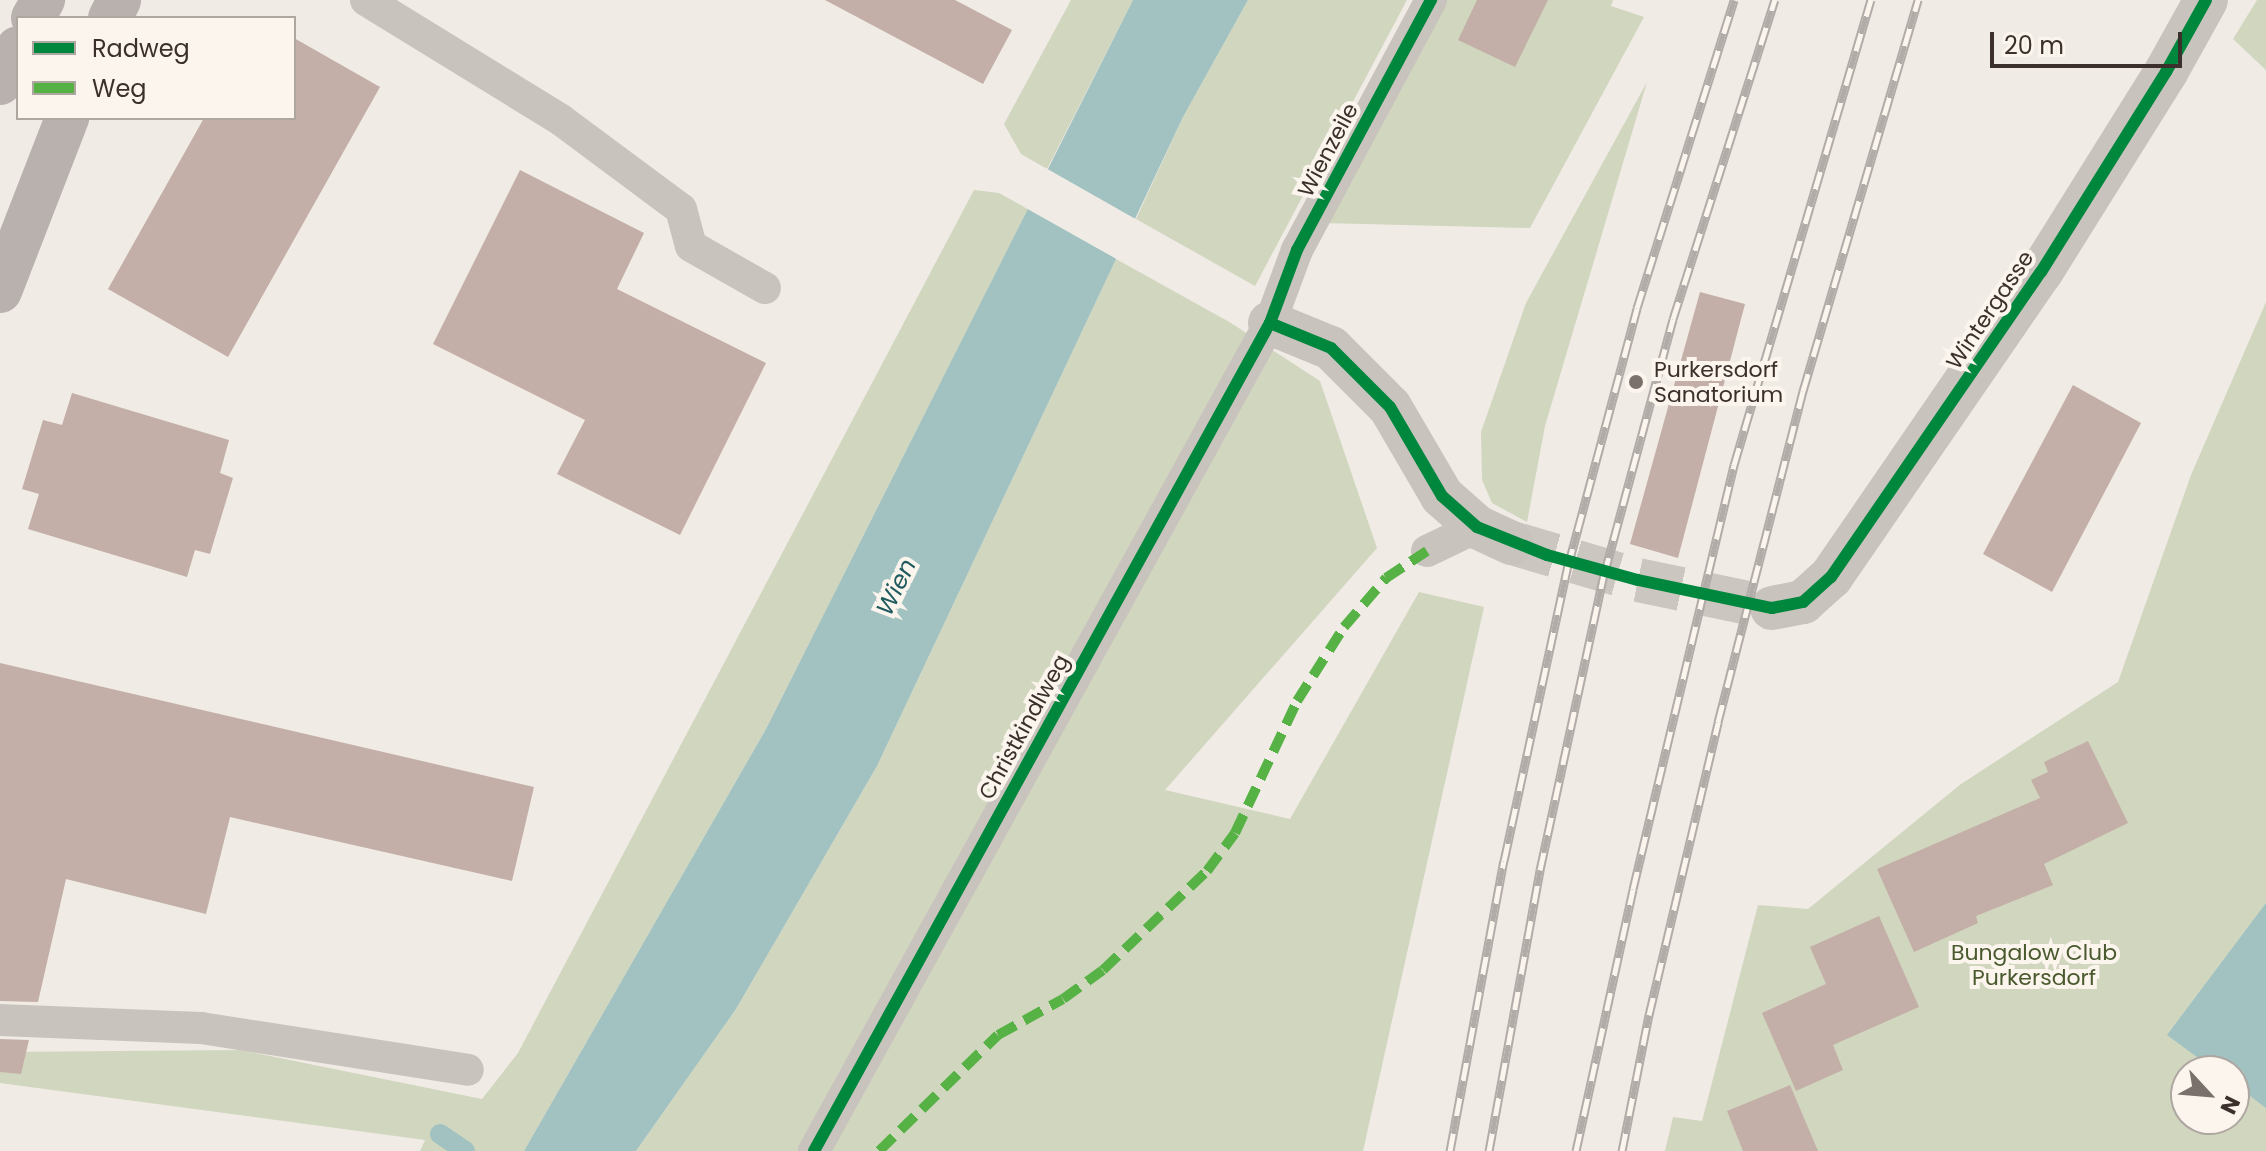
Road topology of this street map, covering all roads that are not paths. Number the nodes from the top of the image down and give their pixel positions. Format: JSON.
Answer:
{"nodes":[{"id":1,"x":366,"y":0,"type":"edge"},
{"id":2,"x":1431,"y":0,"type":"edge"},
{"id":3,"x":2198,"y":4,"type":"edge"},
{"id":4,"x":16,"y":52,"type":"edge"},
{"id":5,"x":0,"y":83,"type":"edge"},
{"id":6,"x":66,"y":120,"type":"edge"},
{"id":7,"x":765,"y":288,"type":"dead end"},
{"id":8,"x":0,"y":291,"type":"edge"},
{"id":9,"x":1270,"y":323,"type":"junction"},
{"id":10,"x":1494,"y":535,"type":"joint"},
{"id":11,"x":1427,"y":551,"type":"dead end"},
{"id":12,"x":1772,"y":608,"type":"tunnel mouth"},
{"id":13,"x":0,"y":1020,"type":"edge"},
{"id":14,"x":468,"y":1070,"type":"dead end"},
{"id":15,"x":814,"y":1151,"type":"edge"}],
"edges":[{"from":1,"to":7,"type":"lane"},
{"from":2,"to":9,"type":"lane","name":"Wienzeile"},
{"from":3,"to":12,"type":"street","name":"Wintergasse"},
{"from":4,"to":5,"type":"main road"},
{"from":6,"to":8,"type":"main road"},
{"from":9,"to":10,"type":"street"},
{"from":9,"to":15,"type":"lane","name":"Christkindlweg"},
{"from":10,"to":11,"type":"lane"},
{"from":13,"to":14,"type":"lane"}]}
